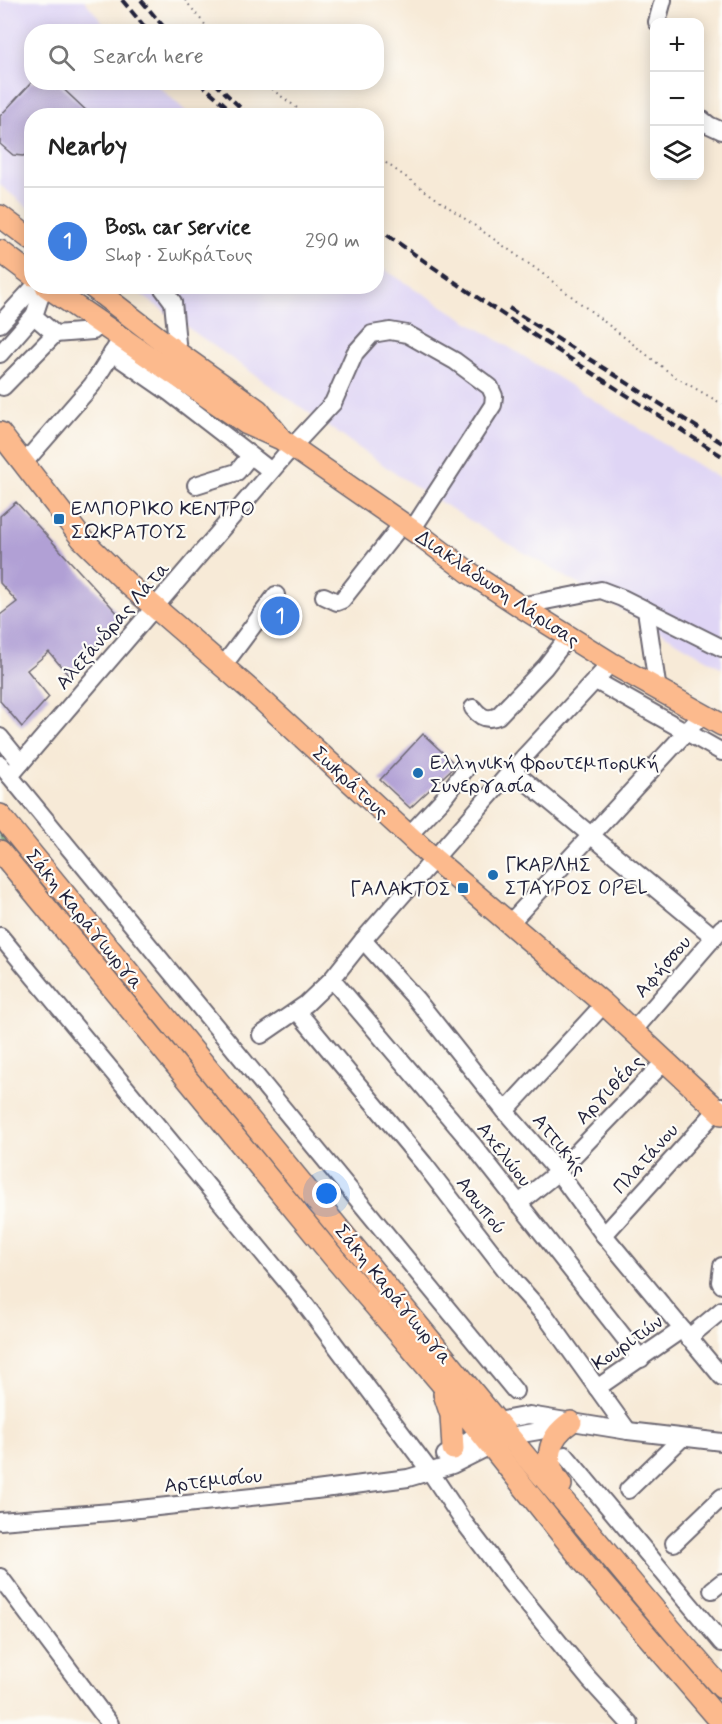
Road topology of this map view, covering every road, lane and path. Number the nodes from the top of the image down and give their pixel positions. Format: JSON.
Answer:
{"nodes":[{"id":1,"x":185,"y":0,"type":"edge"},
{"id":2,"x":659,"y":1,"type":"edge"},
{"id":3,"x":657,"y":18,"type":"edge"},
{"id":4,"x":204,"y":24,"type":"edge"},
{"id":5,"x":273,"y":90,"type":"edge"},
{"id":6,"x":297,"y":108,"type":"edge"},
{"id":7,"x":704,"y":121,"type":"edge"},
{"id":8,"x":722,"y":131,"type":"edge"},
{"id":9,"x":384,"y":162,"type":"edge"},
{"id":10,"x":0,"y":216,"type":"edge"},
{"id":11,"x":24,"y":233,"type":"edge"},
{"id":12,"x":0,"y":251,"type":"edge"},
{"id":13,"x":24,"y":269,"type":"edge"},
{"id":14,"x":36,"y":294,"type":"edge"},
{"id":15,"x":40,"y":294,"type":"edge"},
{"id":16,"x":47,"y":294,"type":"edge"},
{"id":17,"x":101,"y":294,"type":"edge"},
{"id":18,"x":167,"y":294,"type":"edge"},
{"id":19,"x":35,"y":314,"type":"junction"},
{"id":20,"x":0,"y":324,"type":"edge"},
{"id":21,"x":93,"y":331,"type":"dead end"},
{"id":22,"x":55,"y":334,"type":"junction"},
{"id":23,"x":117,"y":345,"type":"junction"},
{"id":24,"x":178,"y":353,"type":"junction"},
{"id":25,"x":0,"y":354,"type":"edge"},
{"id":26,"x":1,"y":391,"type":"edge"},
{"id":27,"x":722,"y":404,"type":"edge"},
{"id":28,"x":0,"y":433,"type":"edge"},
{"id":29,"x":286,"y":443,"type":"junction"},
{"id":30,"x":250,"y":456,"type":"junction"},
{"id":31,"x":24,"y":463,"type":"junction"},
{"id":32,"x":271,"y":471,"type":"junction"},
{"id":33,"x":196,"y":485,"type":"dead end"},
{"id":34,"x":407,"y":527,"type":"junction"},
{"id":35,"x":276,"y":595,"type":"dead end"},
{"id":36,"x":324,"y":596,"type":"dead end"},
{"id":37,"x":520,"y":606,"type":"junction"},
{"id":38,"x":154,"y":608,"type":"junction"},
{"id":39,"x":645,"y":610,"type":"junction"},
{"id":40,"x":568,"y":637,"type":"junction"},
{"id":41,"x":722,"y":648,"type":"edge"},
{"id":42,"x":611,"y":663,"type":"junction"},
{"id":43,"x":224,"y":666,"type":"junction"},
{"id":44,"x":596,"y":681,"type":"junction"},
{"id":45,"x":658,"y":691,"type":"junction"},
{"id":46,"x":473,"y":708,"type":"dead end"},
{"id":47,"x":702,"y":715,"type":"junction"},
{"id":48,"x":722,"y":726,"type":"edge"},
{"id":49,"x":686,"y":733,"type":"junction"},
{"id":50,"x":0,"y":737,"type":"edge"},
{"id":51,"x":722,"y":752,"type":"edge"},
{"id":52,"x":21,"y":763,"type":"junction"},
{"id":53,"x":5,"y":770,"type":"edge"},
{"id":54,"x":465,"y":770,"type":"dead end"},
{"id":55,"x":512,"y":770,"type":"junction"},
{"id":56,"x":0,"y":815,"type":"edge"},
{"id":57,"x":409,"y":835,"type":"junction"},
{"id":58,"x":590,"y":837,"type":"junction"},
{"id":59,"x":0,"y":850,"type":"edge"},
{"id":60,"x":434,"y":859,"type":"junction"},
{"id":61,"x":510,"y":923,"type":"junction"},
{"id":62,"x":718,"y":933,"type":"edge"},
{"id":63,"x":0,"y":936,"type":"edge"},
{"id":64,"x":363,"y":940,"type":"junction"},
{"id":65,"x":332,"y":979,"type":"junction"},
{"id":66,"x":604,"y":1004,"type":"junction"},
{"id":67,"x":297,"y":1011,"type":"junction"},
{"id":68,"x":634,"y":1030,"type":"junction"},
{"id":69,"x":261,"y":1035,"type":"dead end"},
{"id":70,"x":665,"y":1061,"type":"junction"},
{"id":71,"x":720,"y":1110,"type":"edge"},
{"id":72,"x":506,"y":1111,"type":"junction"},
{"id":73,"x":558,"y":1172,"type":"junction"},
{"id":74,"x":518,"y":1204,"type":"junction"},
{"id":75,"x":604,"y":1235,"type":"junction"},
{"id":76,"x":722,"y":1266,"type":"edge"},
{"id":77,"x":722,"y":1285,"type":"edge"},
{"id":78,"x":722,"y":1310,"type":"edge"},
{"id":79,"x":685,"y":1334,"type":"junction"},
{"id":80,"x":641,"y":1359,"type":"junction"},
{"id":81,"x":722,"y":1377,"type":"edge"},
{"id":82,"x":440,"y":1382,"type":"junction"},
{"id":83,"x":597,"y":1388,"type":"junction"},
{"id":84,"x":515,"y":1391,"type":"dead end"},
{"id":85,"x":571,"y":1422,"type":"junction"},
{"id":86,"x":504,"y":1428,"type":"junction"},
{"id":87,"x":628,"y":1431,"type":"junction"},
{"id":88,"x":682,"y":1438,"type":"junction"},
{"id":89,"x":484,"y":1439,"type":"junction"},
{"id":90,"x":722,"y":1442,"type":"edge"},
{"id":91,"x":453,"y":1449,"type":"junction"},
{"id":92,"x":565,"y":1455,"type":"dead end"},
{"id":93,"x":429,"y":1470,"type":"junction"},
{"id":94,"x":628,"y":1490,"type":"dead end"},
{"id":95,"x":721,"y":1500,"type":"edge"},
{"id":96,"x":566,"y":1502,"type":"junction"},
{"id":97,"x":0,"y":1521,"type":"edge"},
{"id":98,"x":674,"y":1543,"type":"dead end"},
{"id":99,"x":0,"y":1577,"type":"edge"},
{"id":100,"x":722,"y":1642,"type":"edge"},
{"id":101,"x":722,"y":1688,"type":"edge"},
{"id":102,"x":722,"y":1723,"type":"edge"},
{"id":103,"x":110,"y":1724,"type":"edge"},
{"id":104,"x":630,"y":1724,"type":"edge"}],
"edges":[{"from":1,"to":4,"type":"path"},
{"from":2,"to":3,"type":"street"},
{"from":5,"to":6,"type":"path"},
{"from":7,"to":8,"type":"street"},
{"from":9,"to":27,"type":"path"},
{"from":10,"to":11,"type":"main road"},
{"from":12,"to":13,"type":"main road"},
{"from":14,"to":20,"type":"street"},
{"from":15,"to":19,"type":"street"},
{"from":16,"to":23,"type":"main road","name":"Διακλάδωση Λάρισας"},
{"from":17,"to":24,"type":"main road","name":"Διακλάδωση Λάρισας"},
{"from":18,"to":24,"type":"street"},
{"from":19,"to":22,"type":"street"},
{"from":19,"to":25,"type":"street"},
{"from":21,"to":22,"type":"street"},
{"from":22,"to":26,"type":"street"},
{"from":23,"to":29,"type":"main road","name":"Διακλάδωση Λάρισας"},
{"from":23,"to":30,"type":"street"},
{"from":23,"to":31,"type":"street"},
{"from":24,"to":29,"type":"main road","name":"Διακλάδωση Λάρισας"},
{"from":28,"to":31,"type":"main road","name":"Σωκράτους"},
{"from":29,"to":32,"type":"street","name":"Αλεξάνδρας Λάτα"},
{"from":29,"to":34,"type":"main road","name":"Διακλάδωση Λάρισας"},
{"from":29,"to":34,"type":"street","name":"Αλεξάνδρας Λάτα"},
{"from":30,"to":32,"type":"street"},
{"from":30,"to":33,"type":"street"},
{"from":31,"to":38,"type":"main road","name":"Σωκράτους"},
{"from":32,"to":38,"type":"street","name":"Αλεξάνδρας Λάτα"},
{"from":34,"to":36,"type":"street","name":"Αλεξάνδρας Λάτα"},
{"from":34,"to":37,"type":"main road","name":"Διακλάδωση Λάρισας"},
{"from":35,"to":43,"type":"street"},
{"from":37,"to":39,"type":"street"},
{"from":37,"to":40,"type":"main road","name":"Διακλάδωση Λάρισας"},
{"from":38,"to":43,"type":"main road","name":"Σωκράτους"},
{"from":38,"to":52,"type":"street","name":"Αλεξάνδρας Λάτα"},
{"from":39,"to":41,"type":"street"},
{"from":39,"to":45,"type":"street"},
{"from":40,"to":42,"type":"main road","name":"Διακλάδωση Λάρισας"},
{"from":40,"to":46,"type":"street"},
{"from":42,"to":44,"type":"street"},
{"from":42,"to":45,"type":"main road","name":"Διακλάδωση Λάρισας"},
{"from":43,"to":57,"type":"main road","name":"Σωκράτους"},
{"from":44,"to":49,"type":"street"},
{"from":44,"to":55,"type":"street"},
{"from":45,"to":47,"type":"main road","name":"Διακλάδωση Λάρισας"},
{"from":47,"to":48,"type":"main road","name":"Διακλάδωση Λάρισας"},
{"from":47,"to":49,"type":"street"},
{"from":49,"to":51,"type":"street"},
{"from":49,"to":58,"type":"street"},
{"from":50,"to":52,"type":"street"},
{"from":52,"to":53,"type":"street","name":"Αλεξάνδρας Λάτα"},
{"from":53,"to":84,"type":"street"},
{"from":54,"to":57,"type":"street"},
{"from":55,"to":58,"type":"street"},
{"from":55,"to":60,"type":"street"},
{"from":56,"to":86,"type":"main road","name":"Σάκη Καράγιωργα"},
{"from":57,"to":60,"type":"main road","name":"Σωκράτους"},
{"from":58,"to":61,"type":"street"},
{"from":58,"to":62,"type":"street"},
{"from":59,"to":82,"type":"main road","name":"Σάκη Καράγιωργα"},
{"from":60,"to":61,"type":"main road","name":"Σωκράτους"},
{"from":60,"to":64,"type":"street"},
{"from":61,"to":66,"type":"main road","name":"Σωκράτους"},
{"from":62,"to":68,"type":"street","name":"Αφήσσου"},
{"from":63,"to":93,"type":"street"},
{"from":64,"to":65,"type":"street"},
{"from":64,"to":72,"type":"street","name":"Αττικής"},
{"from":65,"to":67,"type":"street"},
{"from":65,"to":74,"type":"street","name":"Αχελώου"},
{"from":66,"to":68,"type":"main road","name":"Σωκράτους"},
{"from":66,"to":72,"type":"street"},
{"from":67,"to":69,"type":"street"},
{"from":67,"to":83,"type":"street","name":"Ασωπού"},
{"from":68,"to":70,"type":"main road","name":"Σωκράτους"},
{"from":70,"to":71,"type":"main road","name":"Σωκράτους"},
{"from":70,"to":73,"type":"street","name":"Αργιθέας"},
{"from":71,"to":75,"type":"street","name":"Πλατάνου"},
{"from":72,"to":73,"type":"street","name":"Αττικής"},
{"from":73,"to":74,"type":"street","name":"Αργιθέας"},
{"from":73,"to":75,"type":"street","name":"Αττικής"},
{"from":74,"to":80,"type":"street","name":"Αχελώου"},
{"from":75,"to":79,"type":"street","name":"Αττικής"},
{"from":76,"to":77,"type":"street"},
{"from":78,"to":79,"type":"street","name":"Κουριτών"},
{"from":79,"to":80,"type":"street","name":"Κουριτών"},
{"from":79,"to":81,"type":"street","name":"Αττικής"},
{"from":80,"to":83,"type":"street","name":"Κουριτών"},
{"from":82,"to":89,"type":"main road","name":"Σάκη Καράγιωργα"},
{"from":82,"to":91,"type":"main road"},
{"from":83,"to":87,"type":"street","name":"Ασωπού"},
{"from":85,"to":86,"type":"street"},
{"from":85,"to":87,"type":"street"},
{"from":85,"to":96,"type":"main road"},
{"from":86,"to":89,"type":"street"},
{"from":86,"to":96,"type":"main road","name":"Σάκη Καράγιωργα"},
{"from":87,"to":88,"type":"street"},
{"from":88,"to":90,"type":"street"},
{"from":88,"to":94,"type":"street"},
{"from":89,"to":91,"type":"street"},
{"from":89,"to":93,"type":"street","name":"Αρτεμισίου"},
{"from":89,"to":102,"type":"main road","name":"Σάκη Καράγιωργα"},
{"from":91,"to":93,"type":"street"},
{"from":92,"to":100,"type":"street"},
{"from":93,"to":97,"type":"street","name":"Αρτεμισίου"},
{"from":93,"to":104,"type":"street"},
{"from":95,"to":98,"type":"street"},
{"from":96,"to":101,"type":"main road","name":"Σάκη Καράγιωργα"},
{"from":99,"to":103,"type":"street"}]}
